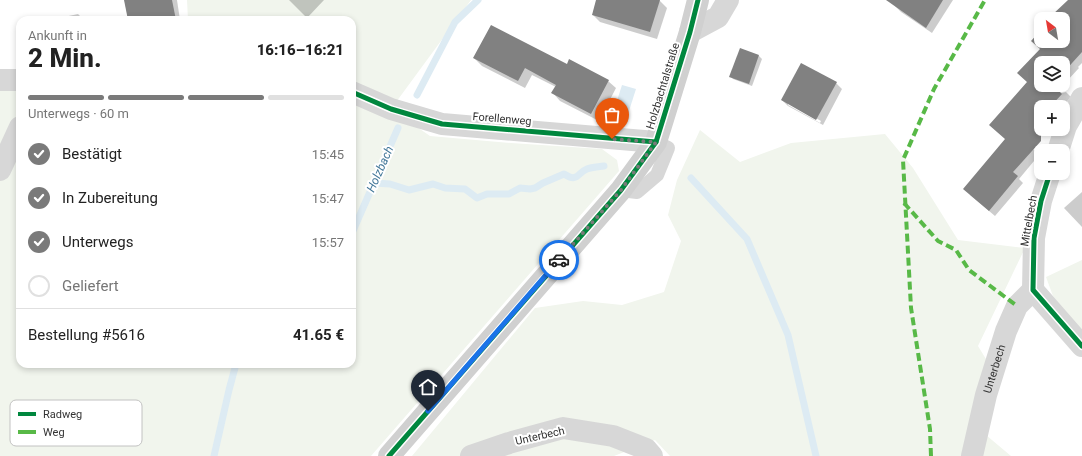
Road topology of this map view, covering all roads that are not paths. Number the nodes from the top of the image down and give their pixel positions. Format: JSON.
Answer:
{"nodes":[{"id":1,"x":698,"y":0,"type":"edge"},
{"id":2,"x":728,"y":0,"type":"edge"},
{"id":3,"x":690,"y":32,"type":"junction"},
{"id":4,"x":0,"y":80,"type":"edge"},
{"id":5,"x":16,"y":80,"type":"edge"},
{"id":6,"x":356,"y":94,"type":"edge"},
{"id":7,"x":1082,"y":98,"type":"edge"},
{"id":8,"x":16,"y":136,"type":"edge"},
{"id":9,"x":656,"y":142,"type":"junction"},
{"id":10,"x":1060,"y":144,"type":"edge"},
{"id":11,"x":0,"y":170,"type":"edge"},
{"id":12,"x":1048,"y":180,"type":"edge"},
{"id":13,"x":1032,"y":282,"type":"junction"},
{"id":14,"x":1082,"y":346,"type":"edge"},
{"id":15,"x":389,"y":456,"type":"edge"},
{"id":16,"x":471,"y":456,"type":"edge"},
{"id":17,"x":652,"y":456,"type":"edge"},
{"id":18,"x":972,"y":456,"type":"edge"}],
"edges":[{"from":1,"to":3,"type":"street","name":"Holzbachtalstraße"},
{"from":2,"to":3,"type":"street"},
{"from":3,"to":9,"type":"street","name":"Holzbachtalstraße"},
{"from":4,"to":5,"type":"street"},
{"from":6,"to":9,"type":"street","name":"Forellenweg"},
{"from":7,"to":10,"type":"street"},
{"from":8,"to":11,"type":"street"},
{"from":9,"to":15,"type":"street","name":"Holzbachtalstraße"},
{"from":12,"to":13,"type":"street","name":"Mittelbech"},
{"from":13,"to":14,"type":"street"},
{"from":13,"to":18,"type":"street","name":"Unterbech"},
{"from":16,"to":17,"type":"street","name":"Unterbech"}]}
